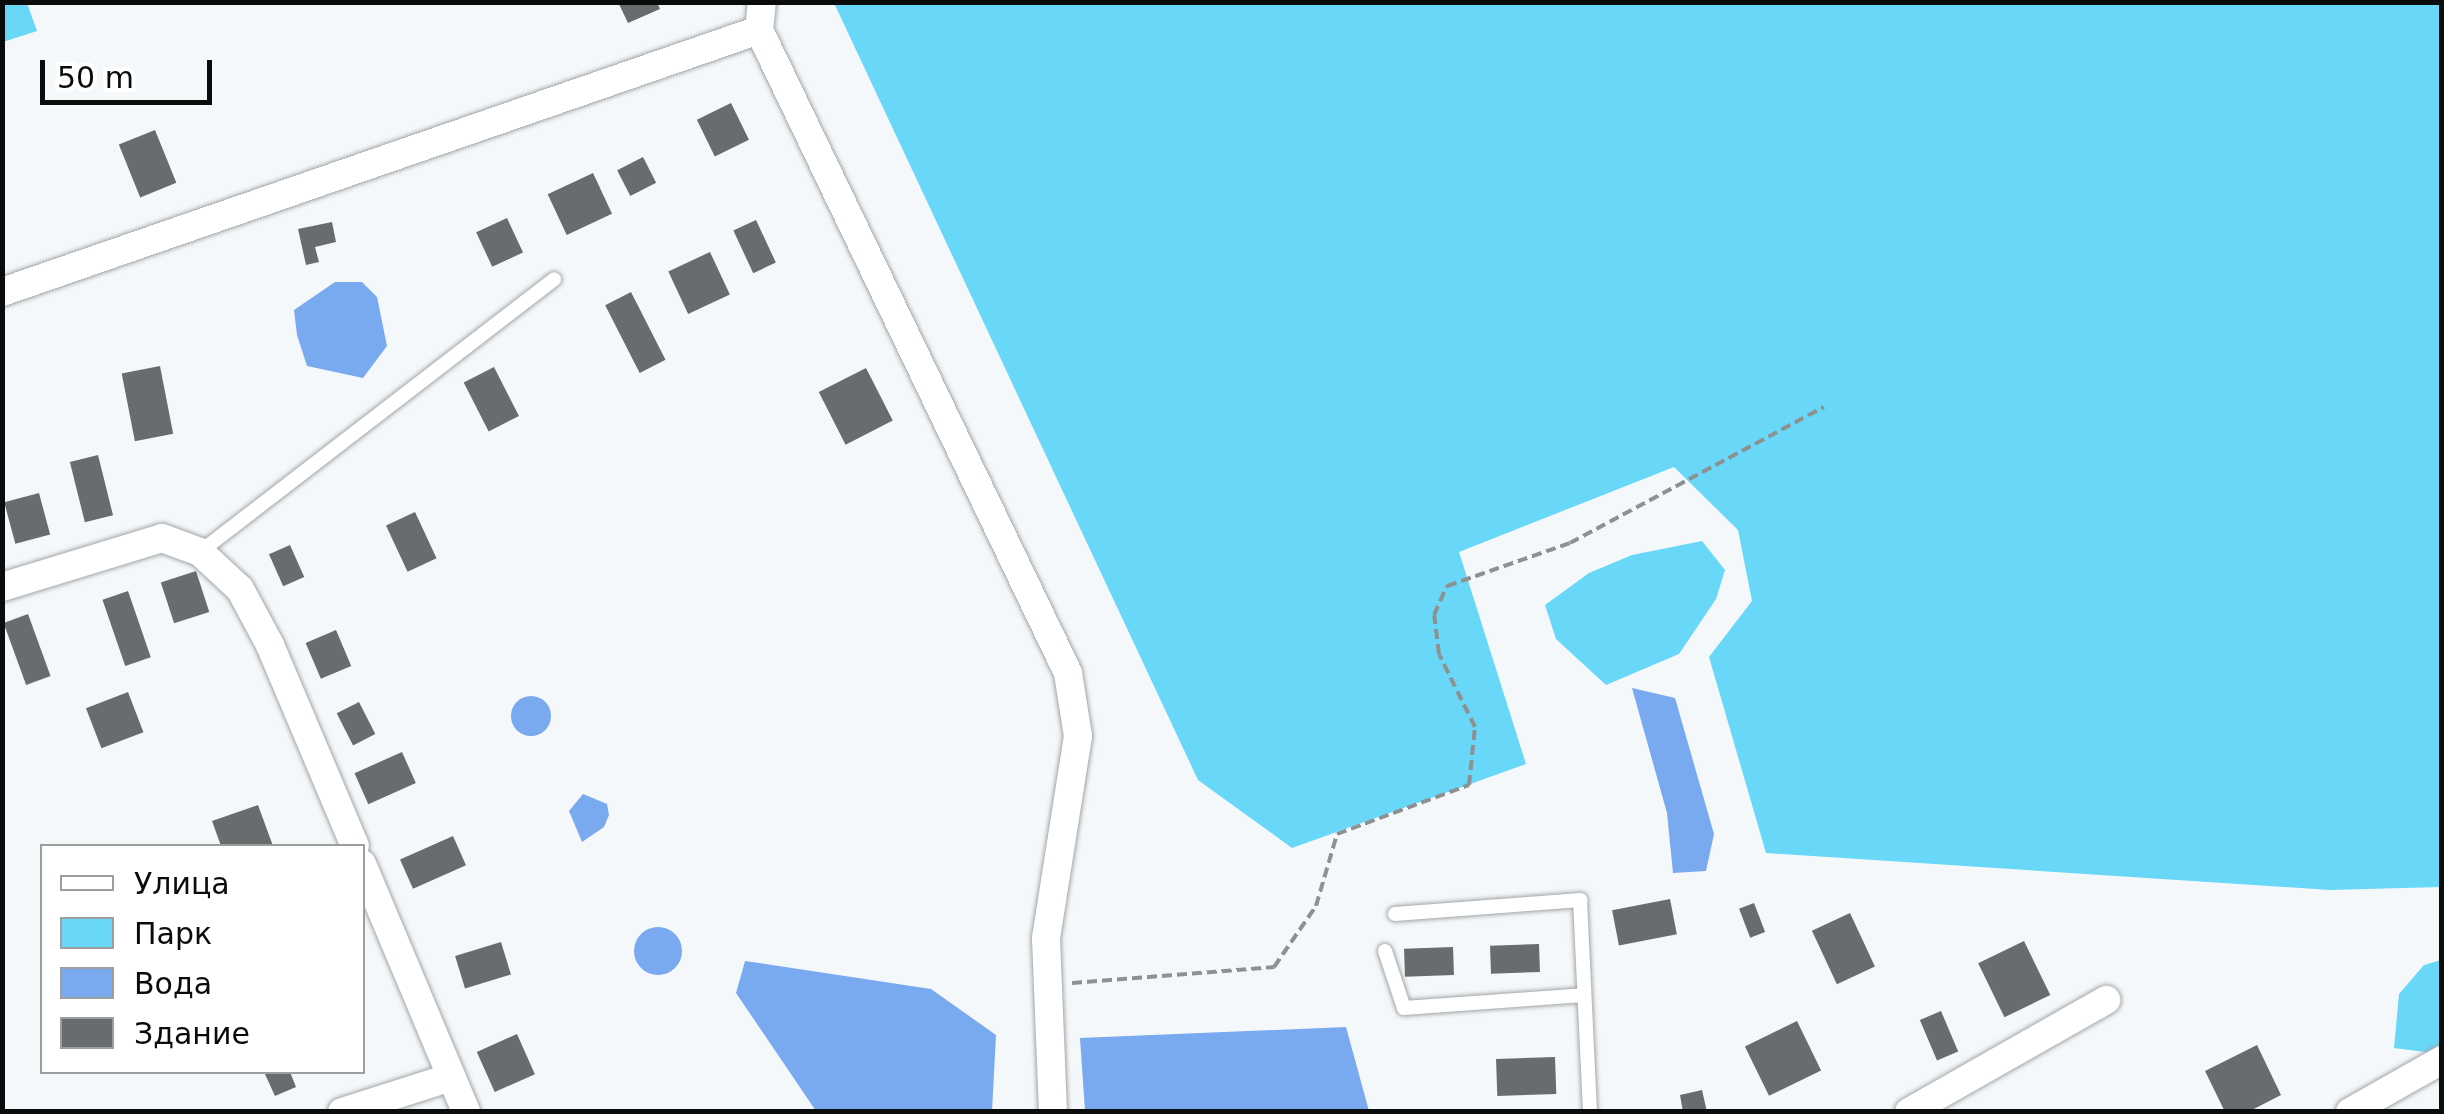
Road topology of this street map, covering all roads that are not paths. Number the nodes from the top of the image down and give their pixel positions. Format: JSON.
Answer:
{"nodes":[{"id":1,"x":761,"y":16,"type":"edge"},
{"id":2,"x":554,"y":279,"type":"dead end"},
{"id":3,"x":2,"y":292,"type":"edge"},
{"id":4,"x":200,"y":552,"type":"junction"},
{"id":5,"x":2,"y":587,"type":"edge"},
{"id":6,"x":354,"y":844,"type":"edge"},
{"id":7,"x":365,"y":871,"type":"edge"},
{"id":8,"x":1395,"y":914,"type":"dead end"},
{"id":9,"x":1385,"y":951,"type":"dead end"},
{"id":10,"x":1584,"y":995,"type":"junction"},
{"id":11,"x":2106,"y":1000,"type":"dead end"},
{"id":12,"x":2442,"y":1060,"type":"edge"},
{"id":13,"x":452,"y":1078,"type":"junction"},
{"id":14,"x":342,"y":1112,"type":"edge"},
{"id":15,"x":466,"y":1112,"type":"edge"},
{"id":16,"x":1053,"y":1112,"type":"edge"},
{"id":17,"x":1590,"y":1112,"type":"edge"},
{"id":18,"x":1909,"y":1112,"type":"edge"},
{"id":19,"x":2350,"y":1112,"type":"edge"}],
"edges":[{"from":1,"to":3,"type":"street"},
{"from":1,"to":16,"type":"street"},
{"from":2,"to":4,"type":"lane"},
{"from":4,"to":5,"type":"street"},
{"from":4,"to":6,"type":"street"},
{"from":7,"to":13,"type":"street"},
{"from":8,"to":10,"type":"lane"},
{"from":9,"to":10,"type":"lane"},
{"from":10,"to":17,"type":"lane"},
{"from":11,"to":18,"type":"street"},
{"from":12,"to":19,"type":"street"},
{"from":13,"to":14,"type":"street"},
{"from":13,"to":15,"type":"street"}]}
